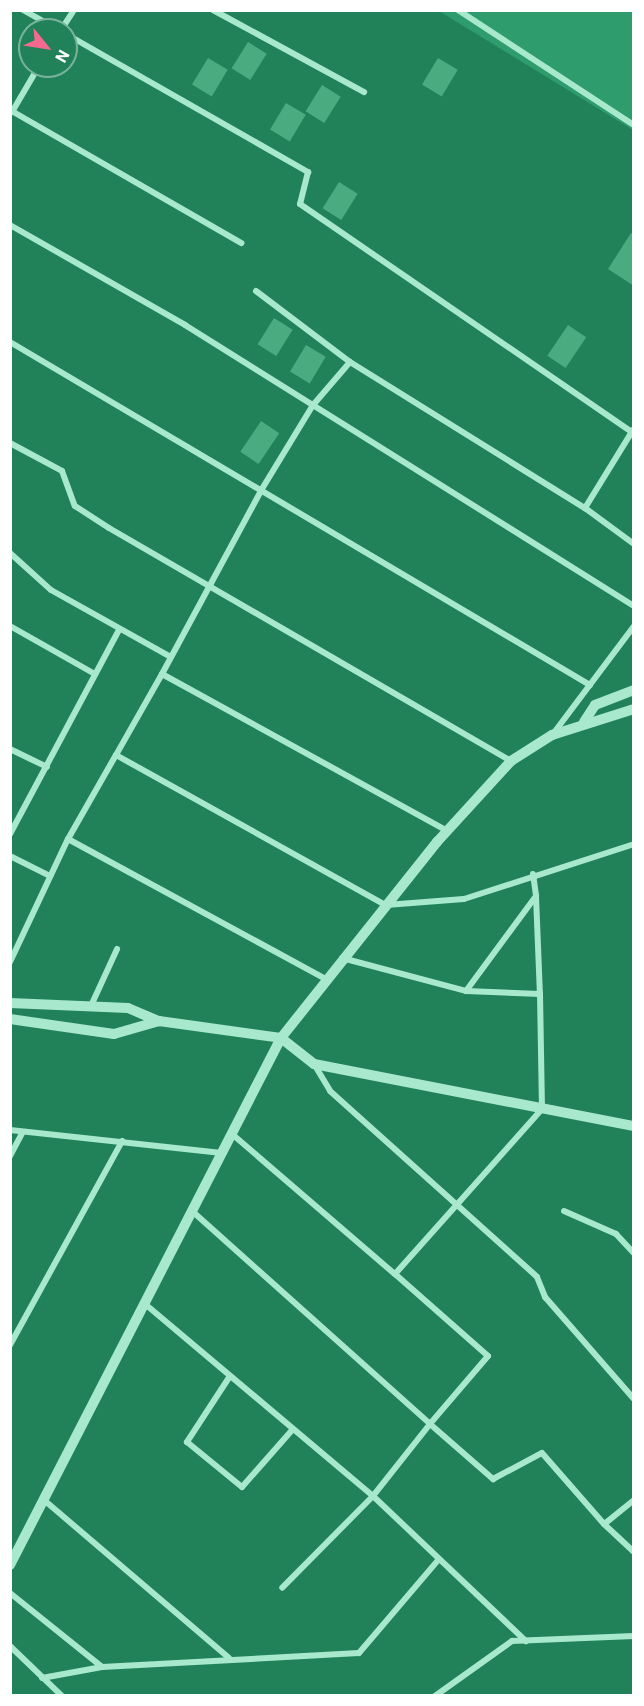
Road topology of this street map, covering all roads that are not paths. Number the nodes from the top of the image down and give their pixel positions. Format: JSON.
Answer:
{"nodes":[{"id":1,"x":23,"y":10,"type":"edge"},
{"id":2,"x":213,"y":10,"type":"edge"},
{"id":3,"x":458,"y":10,"type":"edge"},
{"id":4,"x":38,"y":18,"type":"edge"},
{"id":5,"x":78,"y":41,"type":"edge"},
{"id":6,"x":32,"y":78,"type":"edge"},
{"id":7,"x":364,"y":92,"type":"dead end"},
{"id":8,"x":11,"y":111,"type":"edge"},
{"id":9,"x":633,"y":125,"type":"edge"},
{"id":10,"x":10,"y":225,"type":"edge"},
{"id":11,"x":241,"y":243,"type":"dead end"},
{"id":12,"x":256,"y":291,"type":"dead end"},
{"id":13,"x":10,"y":342,"type":"edge"},
{"id":14,"x":350,"y":362,"type":"junction"},
{"id":15,"x":313,"y":405,"type":"junction"},
{"id":16,"x":633,"y":430,"type":"edge"},
{"id":17,"x":10,"y":443,"type":"edge"},
{"id":18,"x":262,"y":489,"type":"junction"},
{"id":19,"x":585,"y":508,"type":"junction"},
{"id":20,"x":633,"y":544,"type":"edge"},
{"id":21,"x":11,"y":555,"type":"edge"},
{"id":22,"x":208,"y":586,"type":"junction"},
{"id":23,"x":633,"y":606,"type":"edge"},
{"id":24,"x":10,"y":626,"type":"edge"},
{"id":25,"x":633,"y":626,"type":"edge"},
{"id":26,"x":119,"y":630,"type":"junction"},
{"id":27,"x":171,"y":657,"type":"junction"},
{"id":28,"x":95,"y":674,"type":"junction"},
{"id":29,"x":162,"y":674,"type":"junction"},
{"id":30,"x":590,"y":685,"type":"junction"},
{"id":31,"x":633,"y":690,"type":"edge"},
{"id":32,"x":633,"y":709,"type":"edge"},
{"id":33,"x":584,"y":722,"type":"junction"},
{"id":34,"x":552,"y":735,"type":"junction"},
{"id":35,"x":10,"y":749,"type":"edge"},
{"id":36,"x":116,"y":755,"type":"junction"},
{"id":37,"x":511,"y":761,"type":"junction"},
{"id":38,"x":47,"y":767,"type":"junction"},
{"id":39,"x":448,"y":831,"type":"junction"},
{"id":40,"x":10,"y":834,"type":"edge"},
{"id":41,"x":68,"y":839,"type":"junction"},
{"id":42,"x":633,"y":844,"type":"edge"},
{"id":43,"x":10,"y":856,"type":"edge"},
{"id":44,"x":533,"y":874,"type":"junction"},
{"id":45,"x":50,"y":876,"type":"junction"},
{"id":46,"x":536,"y":896,"type":"junction"},
{"id":47,"x":386,"y":905,"type":"junction"},
{"id":48,"x":117,"y":949,"type":"dead end"},
{"id":49,"x":342,"y":958,"type":"junction"},
{"id":50,"x":10,"y":962,"type":"edge"},
{"id":51,"x":326,"y":979,"type":"junction"},
{"id":52,"x":466,"y":992,"type":"junction"},
{"id":53,"x":540,"y":994,"type":"junction"},
{"id":54,"x":10,"y":1003,"type":"edge"},
{"id":55,"x":89,"y":1010,"type":"junction"},
{"id":56,"x":10,"y":1019,"type":"edge"},
{"id":57,"x":159,"y":1021,"type":"junction"},
{"id":58,"x":84,"y":1030,"type":"junction"},
{"id":59,"x":281,"y":1038,"type":"junction"},
{"id":60,"x":314,"y":1064,"type":"junction"},
{"id":61,"x":542,"y":1109,"type":"junction"},
{"id":62,"x":633,"y":1126,"type":"edge"},
{"id":63,"x":10,"y":1130,"type":"edge"},
{"id":64,"x":24,"y":1132,"type":"junction"},
{"id":65,"x":232,"y":1134,"type":"junction"},
{"id":66,"x":122,"y":1141,"type":"junction"},
{"id":67,"x":222,"y":1153,"type":"junction"},
{"id":68,"x":10,"y":1156,"type":"edge"},
{"id":69,"x":458,"y":1206,"type":"junction"},
{"id":70,"x":192,"y":1211,"type":"junction"},
{"id":71,"x":564,"y":1211,"type":"dead end"},
{"id":72,"x":633,"y":1253,"type":"edge"},
{"id":73,"x":395,"y":1274,"type":"junction"},
{"id":74,"x":144,"y":1304,"type":"junction"},
{"id":75,"x":10,"y":1346,"type":"edge"},
{"id":76,"x":230,"y":1376,"type":"junction"},
{"id":77,"x":633,"y":1399,"type":"edge"},
{"id":78,"x":430,"y":1424,"type":"junction"},
{"id":79,"x":293,"y":1429,"type":"junction"},
{"id":80,"x":373,"y":1496,"type":"junction"},
{"id":81,"x":44,"y":1500,"type":"junction"},
{"id":82,"x":633,"y":1500,"type":"edge"},
{"id":83,"x":604,"y":1524,"type":"junction"},
{"id":84,"x":633,"y":1552,"type":"edge"},
{"id":85,"x":439,"y":1558,"type":"junction"},
{"id":86,"x":10,"y":1565,"type":"edge"},
{"id":87,"x":282,"y":1588,"type":"dead end"},
{"id":88,"x":10,"y":1593,"type":"edge"},
{"id":89,"x":633,"y":1636,"type":"edge"},
{"id":90,"x":526,"y":1641,"type":"junction"},
{"id":91,"x":10,"y":1646,"type":"edge"},
{"id":92,"x":230,"y":1659,"type":"junction"},
{"id":93,"x":102,"y":1667,"type":"junction"},
{"id":94,"x":42,"y":1678,"type":"junction"},
{"id":95,"x":62,"y":1695,"type":"edge"},
{"id":96,"x":435,"y":1695,"type":"edge"}],
"edges":[{"from":1,"to":4,"type":"street"},
{"from":2,"to":7,"type":"street"},
{"from":3,"to":9,"type":"street"},
{"from":5,"to":16,"type":"street"},
{"from":6,"to":8,"type":"street"},
{"from":8,"to":11,"type":"street"},
{"from":10,"to":15,"type":"street"},
{"from":12,"to":14,"type":"street"},
{"from":13,"to":18,"type":"street"},
{"from":14,"to":15,"type":"street"},
{"from":14,"to":19,"type":"street"},
{"from":15,"to":18,"type":"street"},
{"from":15,"to":23,"type":"street"},
{"from":16,"to":19,"type":"street"},
{"from":17,"to":22,"type":"street"},
{"from":18,"to":22,"type":"street"},
{"from":18,"to":30,"type":"street"},
{"from":19,"to":20,"type":"street"},
{"from":21,"to":26,"type":"street"},
{"from":22,"to":27,"type":"street"},
{"from":22,"to":37,"type":"street"},
{"from":24,"to":28,"type":"street"},
{"from":25,"to":30,"type":"street"},
{"from":26,"to":27,"type":"street"},
{"from":26,"to":28,"type":"street"},
{"from":27,"to":29,"type":"street"},
{"from":28,"to":38,"type":"street"},
{"from":29,"to":36,"type":"street"},
{"from":29,"to":39,"type":"street"},
{"from":30,"to":34,"type":"street"},
{"from":31,"to":33,"type":"street"},
{"from":32,"to":33,"type":"street"},
{"from":33,"to":34,"type":"street"},
{"from":34,"to":37,"type":"street"},
{"from":35,"to":38,"type":"street"},
{"from":36,"to":41,"type":"street"},
{"from":36,"to":47,"type":"street"},
{"from":37,"to":39,"type":"street"},
{"from":38,"to":40,"type":"street"},
{"from":39,"to":47,"type":"street"},
{"from":41,"to":45,"type":"street"},
{"from":41,"to":51,"type":"street"},
{"from":42,"to":44,"type":"street"},
{"from":43,"to":45,"type":"street"},
{"from":44,"to":46,"type":"street"},
{"from":44,"to":47,"type":"street"},
{"from":45,"to":50,"type":"street"},
{"from":46,"to":52,"type":"street"},
{"from":46,"to":53,"type":"street"},
{"from":47,"to":49,"type":"street"},
{"from":48,"to":55,"type":"street"},
{"from":49,"to":51,"type":"street"},
{"from":49,"to":52,"type":"street"},
{"from":51,"to":59,"type":"street"},
{"from":52,"to":53,"type":"street"},
{"from":53,"to":61,"type":"street"},
{"from":54,"to":55,"type":"street"},
{"from":55,"to":57,"type":"street"},
{"from":55,"to":58,"type":"street"},
{"from":56,"to":58,"type":"street"},
{"from":57,"to":58,"type":"street"},
{"from":57,"to":59,"type":"street"},
{"from":59,"to":60,"type":"street"},
{"from":59,"to":65,"type":"street"},
{"from":60,"to":61,"type":"street"},
{"from":60,"to":69,"type":"street"},
{"from":61,"to":62,"type":"street"},
{"from":61,"to":69,"type":"street"},
{"from":63,"to":64,"type":"street"},
{"from":64,"to":66,"type":"street"},
{"from":64,"to":68,"type":"street"},
{"from":65,"to":67,"type":"street"},
{"from":65,"to":73,"type":"street"},
{"from":66,"to":67,"type":"street"},
{"from":66,"to":75,"type":"street"},
{"from":67,"to":70,"type":"street"},
{"from":69,"to":73,"type":"street"},
{"from":69,"to":77,"type":"street"},
{"from":70,"to":74,"type":"street"},
{"from":70,"to":78,"type":"street"},
{"from":71,"to":72,"type":"street"},
{"from":73,"to":78,"type":"street"},
{"from":74,"to":76,"type":"street"},
{"from":74,"to":81,"type":"street"},
{"from":76,"to":79,"type":"street"},
{"from":76,"to":79,"type":"street"},
{"from":78,"to":80,"type":"street"},
{"from":78,"to":83,"type":"street"},
{"from":79,"to":80,"type":"street"},
{"from":80,"to":85,"type":"street"},
{"from":80,"to":87,"type":"street"},
{"from":81,"to":86,"type":"street"},
{"from":81,"to":92,"type":"street"},
{"from":82,"to":83,"type":"street"},
{"from":83,"to":84,"type":"street"},
{"from":85,"to":90,"type":"street"},
{"from":85,"to":92,"type":"street"},
{"from":88,"to":93,"type":"street"},
{"from":89,"to":90,"type":"street"},
{"from":90,"to":96,"type":"street"},
{"from":91,"to":94,"type":"street"},
{"from":92,"to":93,"type":"street"},
{"from":93,"to":94,"type":"street"},
{"from":94,"to":95,"type":"street"}]}
